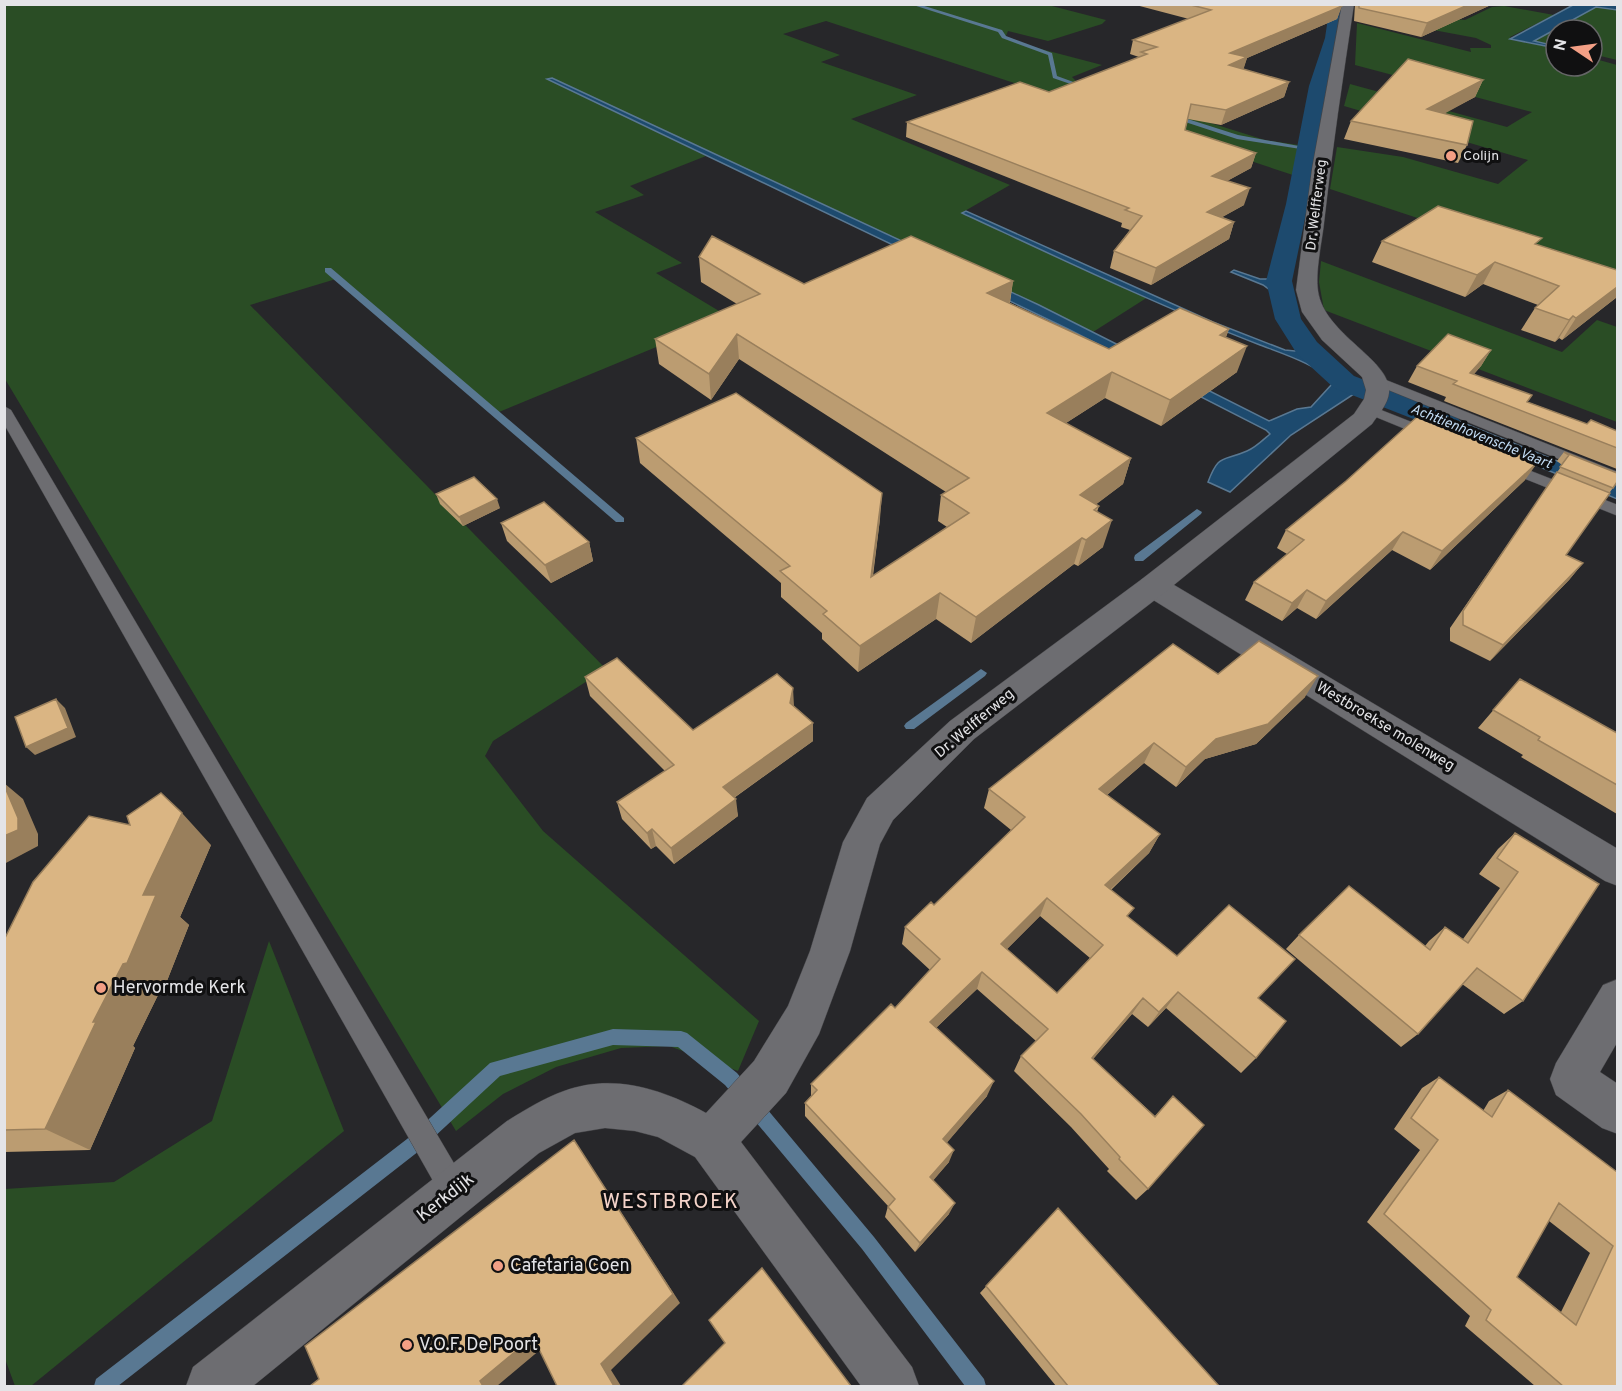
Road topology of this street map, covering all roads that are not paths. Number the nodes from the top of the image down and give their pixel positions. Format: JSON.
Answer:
{"nodes":[{"id":1,"x":1348,"y":4,"type":"edge"},
{"id":2,"x":1374,"y":395,"type":"junction"},
{"id":3,"x":4,"y":410,"type":"edge"},
{"id":4,"x":1448,"y":442,"type":"edge"},
{"id":5,"x":1492,"y":460,"type":"edge"},
{"id":6,"x":1617,"y":478,"type":"edge"},
{"id":7,"x":1617,"y":511,"type":"edge"},
{"id":8,"x":1153,"y":586,"type":"junction"},
{"id":9,"x":1617,"y":869,"type":"edge"},
{"id":10,"x":1617,"y":999,"type":"edge"},
{"id":11,"x":1617,"y":1112,"type":"edge"},
{"id":12,"x":718,"y":1133,"type":"junction"},
{"id":13,"x":455,"y":1192,"type":"junction"},
{"id":14,"x":212,"y":1386,"type":"edge"},
{"id":15,"x":893,"y":1386,"type":"edge"}],
"edges":[{"from":1,"to":2,"type":"street","name":"Dr. Welfferweg"},
{"from":2,"to":4,"type":"lane","name":"Dr. Welfferweg"},
{"from":2,"to":6,"type":"lane","name":"Dr. Welfferweg"},
{"from":2,"to":8,"type":"street","name":"Dr. Welfferweg"},
{"from":3,"to":13,"type":"lane"},
{"from":5,"to":7,"type":"lane"},
{"from":8,"to":9,"type":"street","name":"Westbroekse molenweg"},
{"from":8,"to":12,"type":"street","name":"Dr. Welfferweg"},
{"from":10,"to":11,"type":"street"},
{"from":12,"to":13,"type":"street","name":"Kerkdijk"},
{"from":12,"to":15,"type":"street"},
{"from":13,"to":14,"type":"street","name":"Kerkdijk"}]}
